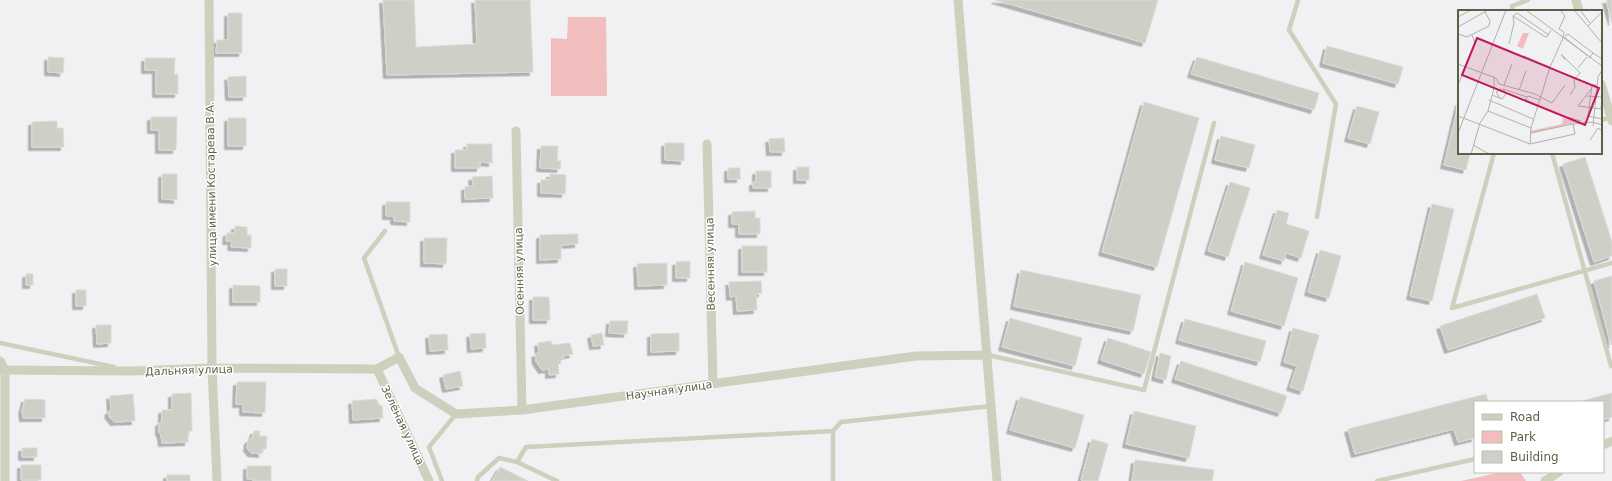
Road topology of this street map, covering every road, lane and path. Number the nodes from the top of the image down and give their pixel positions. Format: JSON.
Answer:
{"nodes":[{"id":1,"x":209,"y":0,"type":"edge"},
{"id":2,"x":958,"y":0,"type":"edge"},
{"id":3,"x":1298,"y":0,"type":"edge"},
{"id":4,"x":1528,"y":0,"type":"edge"},
{"id":5,"x":1576,"y":0,"type":"edge"},
{"id":6,"x":1513,"y":10,"type":"edge"},
{"id":7,"x":1579,"y":10,"type":"edge"},
{"id":8,"x":1602,"y":87,"type":"edge"},
{"id":9,"x":1612,"y":118,"type":"edge"},
{"id":10,"x":1602,"y":120,"type":"edge"},
{"id":11,"x":1214,"y":123,"type":"dead end"},
{"id":12,"x":516,"y":131,"type":"dead end"},
{"id":13,"x":707,"y":144,"type":"dead end"},
{"id":14,"x":1494,"y":154,"type":"edge"},
{"id":15,"x":1552,"y":154,"type":"edge"},
{"id":16,"x":1317,"y":218,"type":"dead end"},
{"id":17,"x":385,"y":231,"type":"dead end"},
{"id":18,"x":1612,"y":263,"type":"edge"},
{"id":19,"x":1584,"y":270,"type":"junction"},
{"id":20,"x":0,"y":343,"type":"edge"},
{"id":21,"x":988,"y":355,"type":"junction"},
{"id":22,"x":399,"y":357,"type":"junction"},
{"id":23,"x":0,"y":361,"type":"edge"},
{"id":24,"x":1612,"y":366,"type":"edge"},
{"id":25,"x":212,"y":368,"type":"junction"},
{"id":26,"x":378,"y":369,"type":"junction"},
{"id":27,"x":2,"y":370,"type":"edge"},
{"id":28,"x":133,"y":371,"type":"junction"},
{"id":29,"x":713,"y":384,"type":"junction"},
{"id":30,"x":992,"y":406,"type":"junction"},
{"id":31,"x":522,"y":410,"type":"junction"},
{"id":32,"x":456,"y":414,"type":"junction"},
{"id":33,"x":833,"y":431,"type":"junction"},
{"id":34,"x":1474,"y":459,"type":"edge"},
{"id":35,"x":518,"y":462,"type":"junction"},
{"id":36,"x":1557,"y":473,"type":"edge"},
{"id":37,"x":5,"y":481,"type":"edge"},
{"id":38,"x":217,"y":481,"type":"edge"},
{"id":39,"x":430,"y":481,"type":"edge"},
{"id":40,"x":442,"y":481,"type":"edge"},
{"id":41,"x":477,"y":481,"type":"edge"},
{"id":42,"x":557,"y":481,"type":"edge"},
{"id":43,"x":833,"y":481,"type":"edge"},
{"id":44,"x":998,"y":481,"type":"edge"},
{"id":45,"x":1377,"y":481,"type":"edge"},
{"id":46,"x":1545,"y":481,"type":"edge"}],
"edges":[{"from":1,"to":25,"type":"street","name":"улица имени Костарева В.А."},
{"from":2,"to":21,"type":"street"},
{"from":3,"to":16,"type":"lane"},
{"from":4,"to":6,"type":"lane"},
{"from":5,"to":7,"type":"street"},
{"from":8,"to":9,"type":"street"},
{"from":9,"to":10,"type":"lane"},
{"from":11,"to":21,"type":"lane"},
{"from":12,"to":31,"type":"street","name":"Осенняя улица"},
{"from":13,"to":29,"type":"street","name":"Весенняя улица"},
{"from":14,"to":19,"type":"lane"},
{"from":15,"to":19,"type":"lane"},
{"from":17,"to":22,"type":"lane"},
{"from":18,"to":19,"type":"lane"},
{"from":19,"to":24,"type":"lane"},
{"from":20,"to":28,"type":"lane"},
{"from":21,"to":29,"type":"street","name":"Научная улица"},
{"from":21,"to":30,"type":"street"},
{"from":22,"to":26,"type":"street"},
{"from":22,"to":32,"type":"street"},
{"from":23,"to":27,"type":"street"},
{"from":25,"to":26,"type":"street","name":"Дальняя улица"},
{"from":25,"to":28,"type":"street","name":"Дальняя улица"},
{"from":25,"to":38,"type":"street","name":"улица имени Костарева В.А."},
{"from":26,"to":39,"type":"street","name":"Зелёная улица"},
{"from":27,"to":28,"type":"street","name":"Дальняя улица"},
{"from":27,"to":37,"type":"street"},
{"from":29,"to":31,"type":"street","name":"Научная улица"},
{"from":30,"to":33,"type":"lane"},
{"from":30,"to":44,"type":"street"},
{"from":31,"to":32,"type":"street","name":"Научная улица"},
{"from":32,"to":40,"type":"lane"},
{"from":33,"to":35,"type":"lane"},
{"from":33,"to":43,"type":"lane"},
{"from":34,"to":45,"type":"lane"},
{"from":35,"to":41,"type":"lane"},
{"from":35,"to":42,"type":"lane"},
{"from":36,"to":46,"type":"street"}]}
